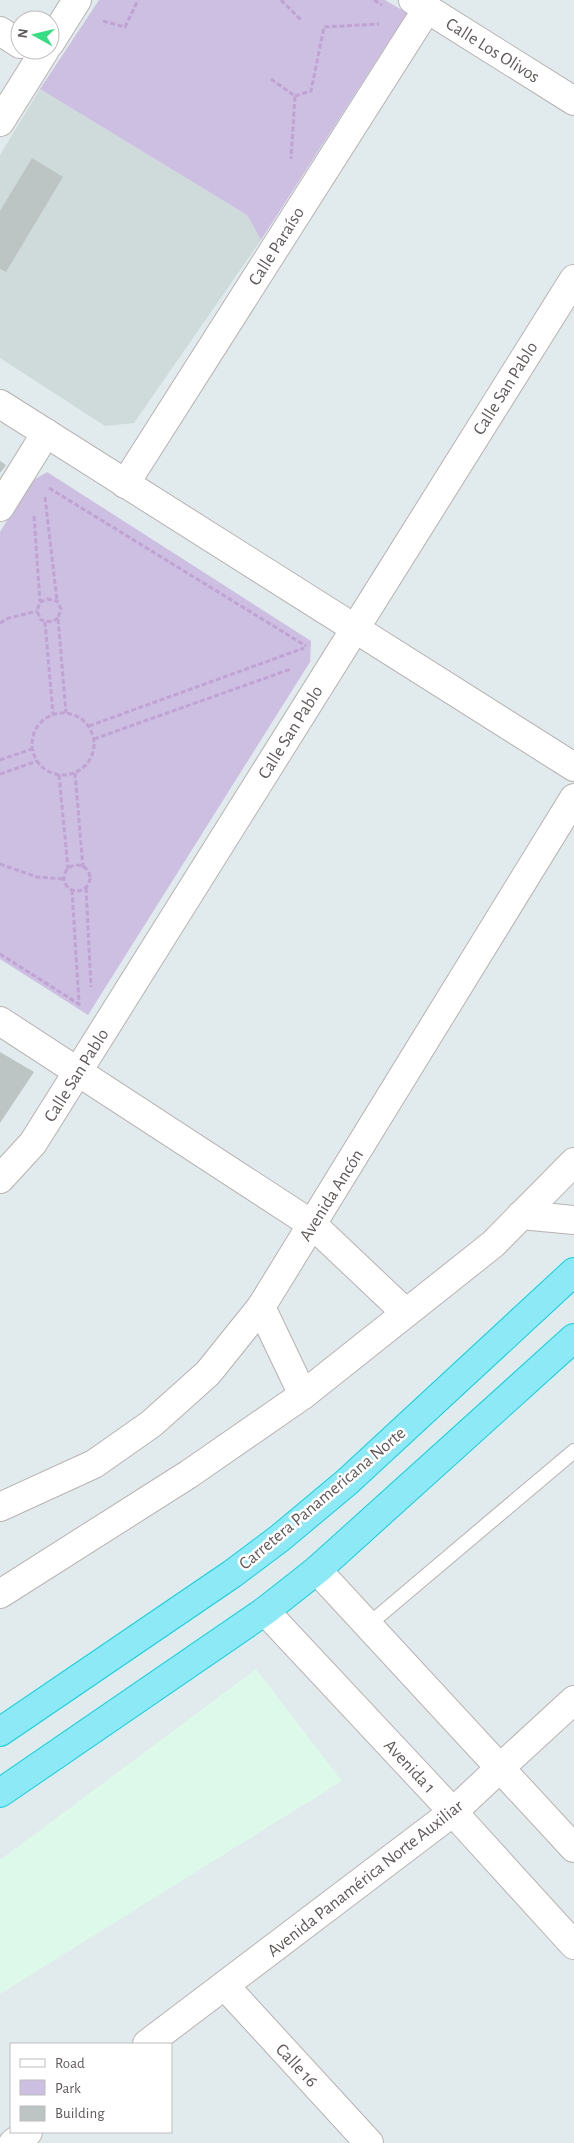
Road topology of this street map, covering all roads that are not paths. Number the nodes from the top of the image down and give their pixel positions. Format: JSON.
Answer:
{"nodes":[{"id":1,"x":75,"y":4,"type":"edge"},
{"id":2,"x":420,"y":4,"type":"edge"},
{"id":3,"x":60,"y":22,"type":"edge"},
{"id":4,"x":31,"y":60,"type":"edge"},
{"id":5,"x":574,"y":101,"type":"edge"},
{"id":6,"x":0,"y":122,"type":"edge"},
{"id":7,"x":574,"y":279,"type":"edge"},
{"id":8,"x":0,"y":404,"type":"edge"},
{"id":9,"x":46,"y":433,"type":"junction"},
{"id":10,"x":125,"y":484,"type":"junction"},
{"id":11,"x":0,"y":507,"type":"edge"},
{"id":12,"x":355,"y":629,"type":"junction"},
{"id":13,"x":574,"y":768,"type":"edge"},
{"id":14,"x":574,"y":798,"type":"edge"},
{"id":15,"x":0,"y":1021,"type":"edge"},
{"id":16,"x":78,"y":1071,"type":"junction"},
{"id":17,"x":574,"y":1162,"type":"edge"},
{"id":18,"x":0,"y":1180,"type":"edge"},
{"id":19,"x":521,"y":1215,"type":"junction"},
{"id":20,"x":574,"y":1220,"type":"edge"},
{"id":21,"x":313,"y":1225,"type":"junction"},
{"id":22,"x":574,"y":1272,"type":"edge"},
{"id":23,"x":261,"y":1307,"type":"junction"},
{"id":24,"x":406,"y":1313,"type":"junction"},
{"id":25,"x":574,"y":1338,"type":"edge"},
{"id":26,"x":303,"y":1395,"type":"junction"},
{"id":27,"x":574,"y":1451,"type":"edge"},
{"id":28,"x":0,"y":1507,"type":"edge"},
{"id":29,"x":317,"y":1570,"type":"junction"},
{"id":30,"x":0,"y":1594,"type":"edge"},
{"id":31,"x":265,"y":1611,"type":"junction"},
{"id":32,"x":368,"y":1625,"type":"junction"},
{"id":33,"x":574,"y":1700,"type":"edge"},
{"id":34,"x":0,"y":1732,"type":"edge"},
{"id":35,"x":500,"y":1768,"type":"junction"},
{"id":36,"x":0,"y":1793,"type":"edge"},
{"id":37,"x":453,"y":1812,"type":"junction"},
{"id":38,"x":574,"y":1848,"type":"edge"},
{"id":39,"x":574,"y":1944,"type":"edge"},
{"id":40,"x":225,"y":1986,"type":"junction"},
{"id":41,"x":148,"y":2043,"type":"edge"},
{"id":42,"x":27,"y":2133,"type":"edge"},
{"id":43,"x":13,"y":2143,"type":"edge"},
{"id":44,"x":369,"y":2143,"type":"edge"}],
"edges":[{"from":1,"to":3,"type":"street"},
{"from":2,"to":5,"type":"street","name":"Calle Los Olivos"},
{"from":2,"to":10,"type":"street","name":"Calle Paraíso"},
{"from":4,"to":6,"type":"street"},
{"from":7,"to":12,"type":"street","name":"Calle San Pablo"},
{"from":8,"to":9,"type":"street"},
{"from":9,"to":10,"type":"street"},
{"from":9,"to":11,"type":"street"},
{"from":10,"to":12,"type":"street"},
{"from":12,"to":13,"type":"street"},
{"from":12,"to":16,"type":"street","name":"Calle San Pablo"},
{"from":14,"to":21,"type":"street","name":"Avenida Ancón"},
{"from":15,"to":16,"type":"street"},
{"from":16,"to":18,"type":"street","name":"Calle San Pablo"},
{"from":16,"to":21,"type":"street"},
{"from":17,"to":19,"type":"street"},
{"from":19,"to":20,"type":"street"},
{"from":19,"to":24,"type":"street"},
{"from":21,"to":23,"type":"street","name":"Avenida Ancón"},
{"from":21,"to":24,"type":"street"},
{"from":22,"to":34,"type":"highway","name":"Carretera Panamericana Norte"},
{"from":23,"to":26,"type":"street"},
{"from":23,"to":28,"type":"street","name":"Avenida Ancón"},
{"from":24,"to":26,"type":"street"},
{"from":25,"to":29,"type":"highway"},
{"from":26,"to":30,"type":"street"},
{"from":27,"to":32,"type":"lane"},
{"from":29,"to":31,"type":"highway"},
{"from":29,"to":32,"type":"street"},
{"from":31,"to":36,"type":"highway"},
{"from":31,"to":37,"type":"street","name":"Avenida 1"},
{"from":32,"to":35,"type":"street"},
{"from":33,"to":35,"type":"street","name":"Avenida Panamérica Norte Auxiliar"},
{"from":35,"to":37,"type":"street","name":"Avenida Panamérica Norte Auxiliar"},
{"from":35,"to":38,"type":"street"},
{"from":37,"to":39,"type":"street","name":"Avenida 1"},
{"from":37,"to":40,"type":"street","name":"Avenida Panamérica Norte Auxiliar"},
{"from":40,"to":41,"type":"street","name":"Avenida Panamérica Norte Auxiliar"},
{"from":40,"to":44,"type":"street","name":"Calle 16"},
{"from":42,"to":43,"type":"street"}]}
